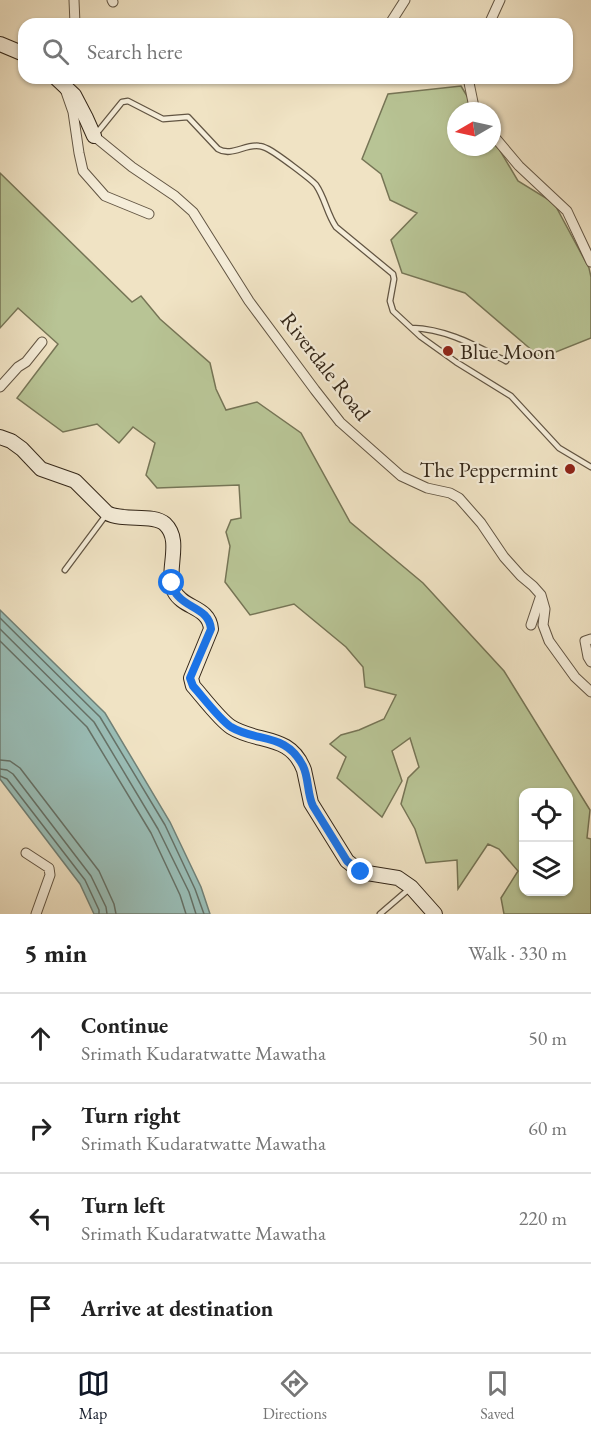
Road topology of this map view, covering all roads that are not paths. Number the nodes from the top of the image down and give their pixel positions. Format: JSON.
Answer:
{"nodes":[{"id":1,"x":74,"y":0,"type":"edge"},
{"id":2,"x":405,"y":0,"type":"edge"},
{"id":3,"x":500,"y":0,"type":"edge"},
{"id":4,"x":75,"y":18,"type":"edge"},
{"id":5,"x":394,"y":18,"type":"edge"},
{"id":6,"x":492,"y":18,"type":"edge"},
{"id":7,"x":0,"y":44,"type":"edge"},
{"id":8,"x":18,"y":52,"type":"edge"},
{"id":9,"x":61,"y":84,"type":"edge"},
{"id":10,"x":62,"y":84,"type":"edge"},
{"id":11,"x":469,"y":84,"type":"edge"},
{"id":12,"x":473,"y":102,"type":"edge"},
{"id":13,"x":94,"y":136,"type":"junction"},
{"id":14,"x":501,"y":145,"type":"edge"},
{"id":15,"x":149,"y":214,"type":"dead end"},
{"id":16,"x":591,"y":262,"type":"edge"},
{"id":17,"x":412,"y":328,"type":"junction"},
{"id":18,"x":42,"y":342,"type":"dead end"},
{"id":19,"x":506,"y":361,"type":"dead end"},
{"id":20,"x":0,"y":387,"type":"edge"},
{"id":21,"x":0,"y":437,"type":"edge"},
{"id":22,"x":591,"y":467,"type":"edge"},
{"id":23,"x":107,"y":513,"type":"junction"},
{"id":24,"x":65,"y":570,"type":"dead end"},
{"id":25,"x":541,"y":595,"type":"junction"},
{"id":26,"x":531,"y":624,"type":"dead end"},
{"id":27,"x":591,"y":639,"type":"edge"},
{"id":28,"x":591,"y":662,"type":"edge"},
{"id":29,"x":591,"y":693,"type":"edge"},
{"id":30,"x":26,"y":853,"type":"dead end"},
{"id":31,"x":411,"y":887,"type":"junction"},
{"id":32,"x":36,"y":914,"type":"edge"},
{"id":33,"x":380,"y":914,"type":"edge"},
{"id":34,"x":435,"y":914,"type":"edge"}],
"edges":[{"from":1,"to":4,"type":"street"},
{"from":2,"to":5,"type":"street"},
{"from":3,"to":6,"type":"street"},
{"from":7,"to":8,"type":"street"},
{"from":9,"to":15,"type":"street"},
{"from":10,"to":13,"type":"street"},
{"from":11,"to":12,"type":"street"},
{"from":13,"to":17,"type":"lane"},
{"from":13,"to":25,"type":"street","name":"Riverdale Road"},
{"from":14,"to":16,"type":"street"},
{"from":17,"to":19,"type":"lane"},
{"from":17,"to":22,"type":"lane"},
{"from":18,"to":20,"type":"street"},
{"from":21,"to":23,"type":"street"},
{"from":23,"to":24,"type":"lane"},
{"from":23,"to":31,"type":"street"},
{"from":25,"to":26,"type":"street"},
{"from":25,"to":29,"type":"street"},
{"from":27,"to":28,"type":"street"},
{"from":30,"to":32,"type":"street"},
{"from":31,"to":33,"type":"lane"},
{"from":31,"to":34,"type":"street"}]}
